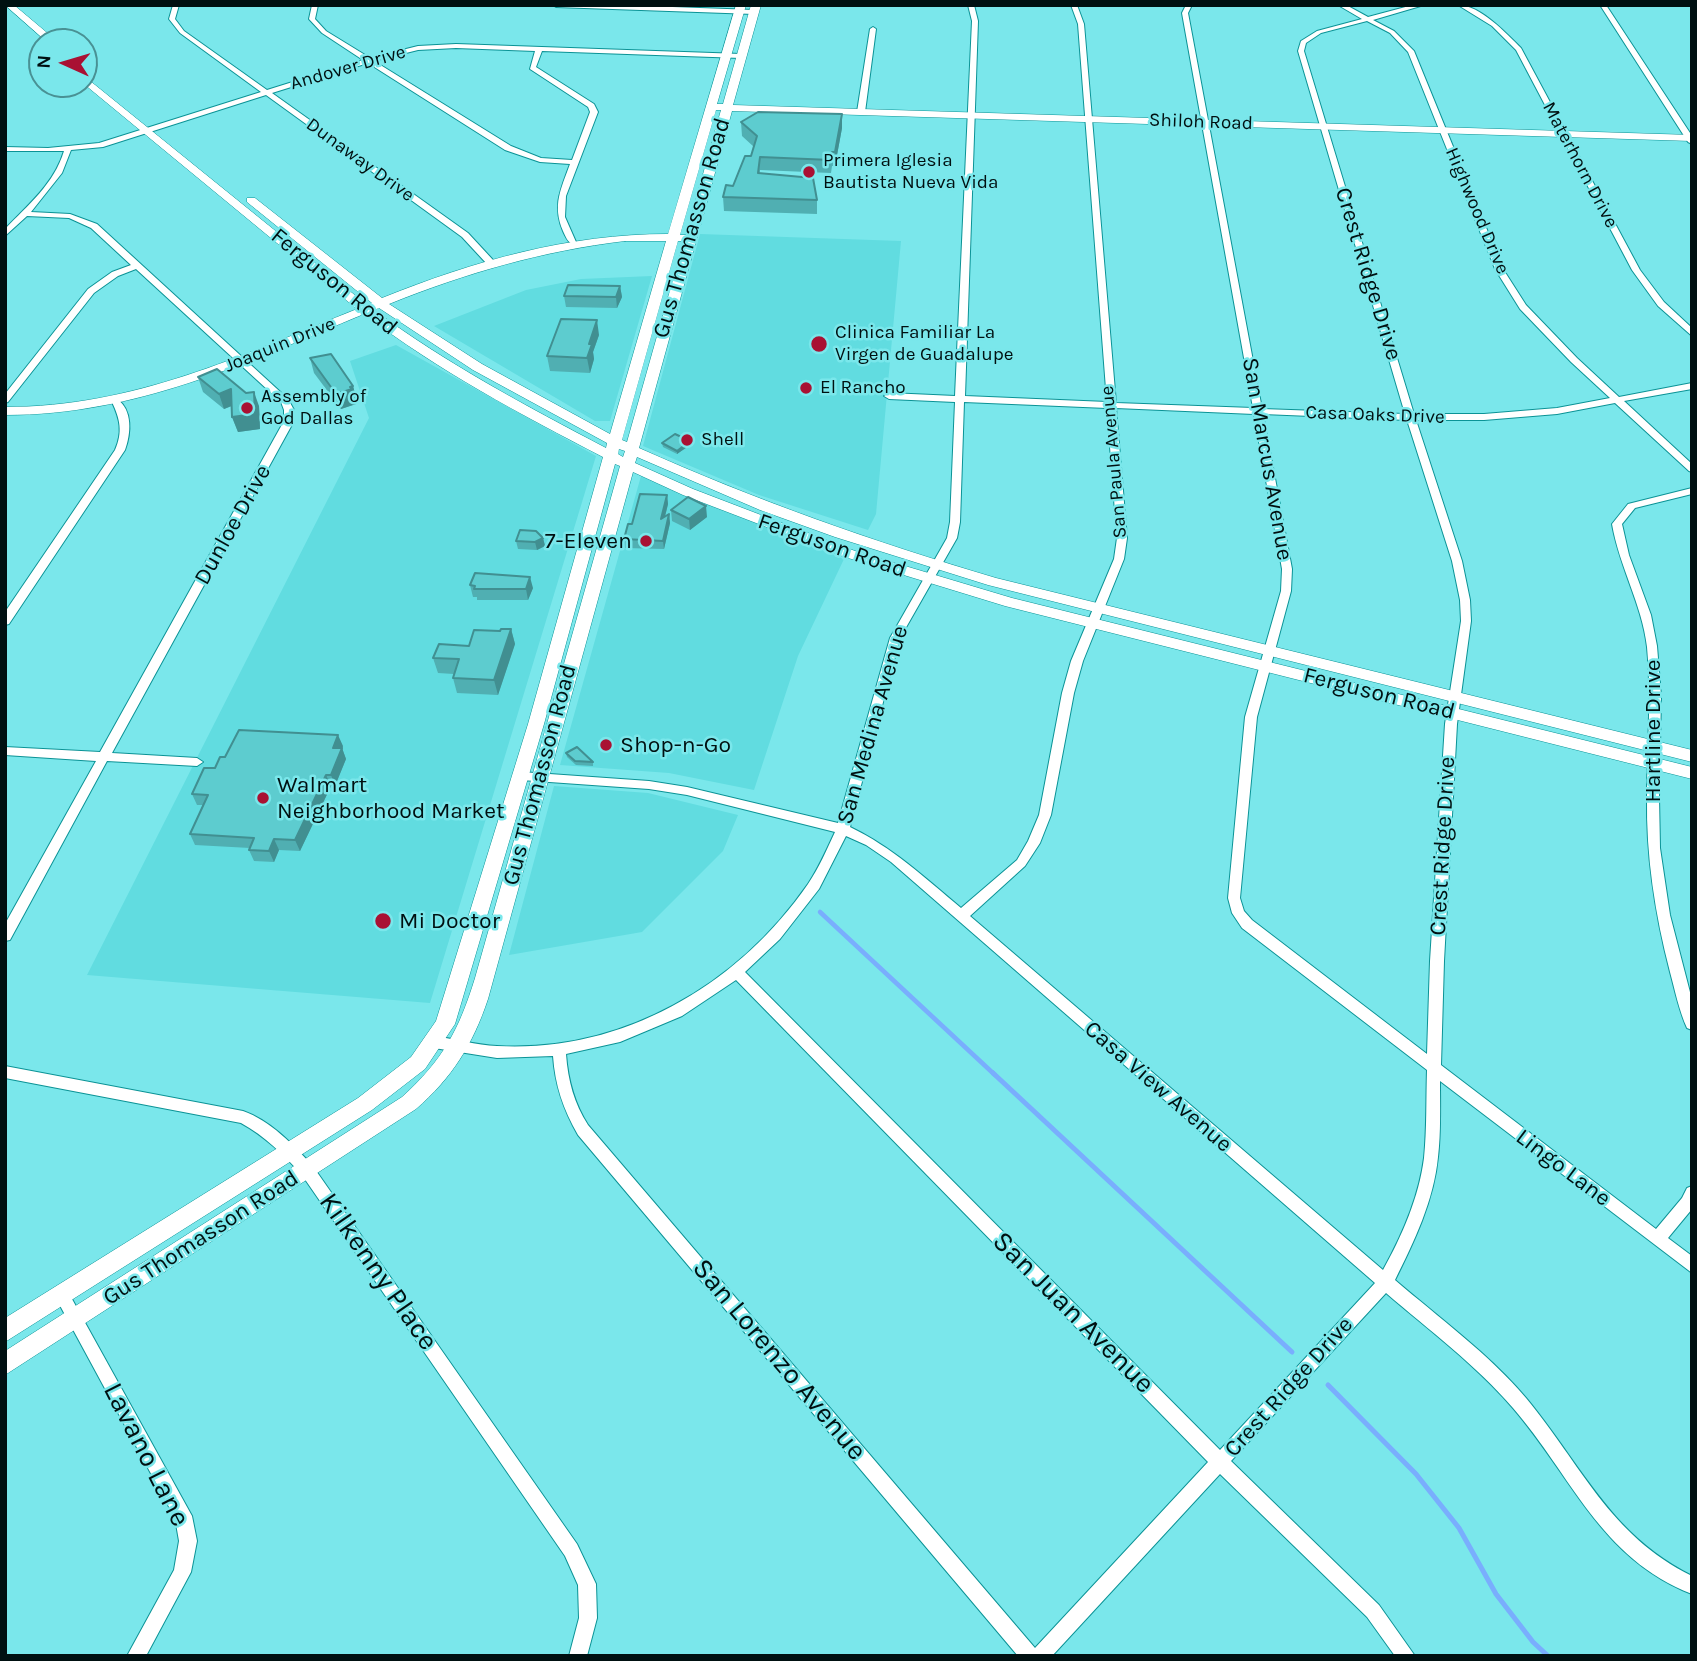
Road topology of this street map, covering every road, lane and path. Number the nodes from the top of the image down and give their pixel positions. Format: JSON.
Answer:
{"nodes":[{"id":1,"x":8,"y":5,"type":"edge"},
{"id":2,"x":176,"y":5,"type":"edge"},
{"id":3,"x":315,"y":5,"type":"edge"},
{"id":4,"x":556,"y":5,"type":"edge"},
{"id":5,"x":971,"y":5,"type":"edge"},
{"id":6,"x":1074,"y":5,"type":"edge"},
{"id":7,"x":1189,"y":5,"type":"edge"},
{"id":8,"x":1341,"y":5,"type":"edge"},
{"id":9,"x":1421,"y":5,"type":"edge"},
{"id":10,"x":1461,"y":5,"type":"edge"},
{"id":11,"x":1604,"y":5,"type":"edge"},
{"id":12,"x":634,"y":7,"type":"edge"},
{"id":13,"x":740,"y":8,"type":"edge"},
{"id":14,"x":755,"y":9,"type":"edge"},
{"id":15,"x":5,"y":15,"type":"edge"},
{"id":16,"x":1369,"y":20,"type":"junction"},
{"id":17,"x":36,"y":28,"type":"edge"},
{"id":18,"x":873,"y":29,"type":"dead end"},
{"id":19,"x":28,"y":34,"type":"edge"},
{"id":20,"x":539,"y":49,"type":"junction"},
{"id":21,"x":726,"y":56,"type":"junction"},
{"id":22,"x":741,"y":56,"type":"junction"},
{"id":23,"x":367,"y":60,"type":"junction"},
{"id":24,"x":98,"y":80,"type":"edge"},
{"id":25,"x":98,"y":89,"type":"edge"},
{"id":26,"x":266,"y":92,"type":"junction"},
{"id":27,"x":711,"y":107,"type":"junction"},
{"id":28,"x":726,"y":108,"type":"junction"},
{"id":29,"x":861,"y":112,"type":"junction"},
{"id":30,"x":971,"y":115,"type":"junction"},
{"id":31,"x":1088,"y":119,"type":"junction"},
{"id":32,"x":1205,"y":122,"type":"junction"},
{"id":33,"x":1324,"y":126,"type":"junction"},
{"id":34,"x":152,"y":128,"type":"junction"},
{"id":35,"x":1443,"y":130,"type":"junction"},
{"id":36,"x":1563,"y":134,"type":"junction"},
{"id":37,"x":1691,"y":139,"type":"edge"},
{"id":38,"x":5,"y":149,"type":"edge"},
{"id":39,"x":68,"y":149,"type":"junction"},
{"id":40,"x":575,"y":162,"type":"junction"},
{"id":41,"x":248,"y":198,"type":"junction"},
{"id":42,"x":235,"y":202,"type":"junction"},
{"id":43,"x":24,"y":214,"type":"junction"},
{"id":44,"x":5,"y":234,"type":"edge"},
{"id":45,"x":673,"y":237,"type":"junction"},
{"id":46,"x":690,"y":238,"type":"junction"},
{"id":47,"x":572,"y":242,"type":"junction"},
{"id":48,"x":490,"y":262,"type":"junction"},
{"id":49,"x":138,"y":265,"type":"junction"},
{"id":50,"x":383,"y":304,"type":"junction"},
{"id":51,"x":367,"y":310,"type":"junction"},
{"id":52,"x":652,"y":310,"type":"junction"},
{"id":53,"x":669,"y":310,"type":"junction"},
{"id":54,"x":1692,"y":333,"type":"edge"},
{"id":55,"x":241,"y":361,"type":"junction"},
{"id":56,"x":634,"y":372,"type":"junction"},
{"id":57,"x":650,"y":379,"type":"junction"},
{"id":58,"x":1692,"y":386,"type":"edge"},
{"id":59,"x":889,"y":396,"type":"dead end"},
{"id":60,"x":959,"y":399,"type":"junction"},
{"id":61,"x":5,"y":400,"type":"edge"},
{"id":62,"x":1618,"y":400,"type":"junction"},
{"id":63,"x":117,"y":402,"type":"junction"},
{"id":64,"x":1109,"y":405,"type":"junction"},
{"id":65,"x":5,"y":411,"type":"edge"},
{"id":66,"x":1259,"y":411,"type":"junction"},
{"id":67,"x":1412,"y":417,"type":"junction"},
{"id":68,"x":620,"y":453,"type":"junction"},
{"id":69,"x":1692,"y":469,"type":"edge"},
{"id":70,"x":1692,"y":491,"type":"edge"},
{"id":71,"x":932,"y":572,"type":"junction"},
{"id":72,"x":1095,"y":616,"type":"junction"},
{"id":73,"x":564,"y":620,"type":"junction"},
{"id":74,"x":5,"y":621,"type":"edge"},
{"id":75,"x":582,"y":621,"type":"junction"},
{"id":76,"x":1266,"y":658,"type":"junction"},
{"id":77,"x":1452,"y":704,"type":"junction"},
{"id":78,"x":5,"y":751,"type":"edge"},
{"id":79,"x":1654,"y":755,"type":"junction"},
{"id":80,"x":1692,"y":756,"type":"edge"},
{"id":81,"x":104,"y":757,"type":"junction"},
{"id":82,"x":197,"y":762,"type":"dead end"},
{"id":83,"x":1692,"y":774,"type":"edge"},
{"id":84,"x":521,"y":776,"type":"junction"},
{"id":85,"x":540,"y":778,"type":"junction"},
{"id":86,"x":843,"y":830,"type":"junction"},
{"id":87,"x":483,"y":901,"type":"junction"},
{"id":88,"x":505,"y":902,"type":"junction"},
{"id":89,"x":960,"y":917,"type":"junction"},
{"id":90,"x":5,"y":936,"type":"edge"},
{"id":91,"x":737,"y":973,"type":"junction"},
{"id":92,"x":1692,"y":1024,"type":"edge"},
{"id":93,"x":434,"y":1042,"type":"junction"},
{"id":94,"x":459,"y":1049,"type":"junction"},
{"id":95,"x":559,"y":1049,"type":"junction"},
{"id":96,"x":1434,"y":1070,"type":"junction"},
{"id":97,"x":5,"y":1072,"type":"edge"},
{"id":98,"x":290,"y":1151,"type":"junction"},
{"id":99,"x":307,"y":1170,"type":"junction"},
{"id":100,"x":1692,"y":1193,"type":"edge"},
{"id":101,"x":1658,"y":1239,"type":"junction"},
{"id":102,"x":1692,"y":1266,"type":"edge"},
{"id":103,"x":1385,"y":1283,"type":"junction"},
{"id":104,"x":62,"y":1295,"type":"junction"},
{"id":105,"x":75,"y":1319,"type":"junction"},
{"id":106,"x":5,"y":1331,"type":"edge"},
{"id":107,"x":5,"y":1364,"type":"edge"},
{"id":108,"x":1220,"y":1462,"type":"junction"},
{"id":109,"x":1692,"y":1585,"type":"edge"},
{"id":110,"x":136,"y":1656,"type":"edge"},
{"id":111,"x":578,"y":1656,"type":"edge"},
{"id":112,"x":1030,"y":1656,"type":"edge"},
{"id":113,"x":1041,"y":1656,"type":"edge"},
{"id":114,"x":1406,"y":1656,"type":"edge"}],
"edges":[{"from":1,"to":17,"type":"main road"},
{"from":2,"to":26,"type":"street","name":"Dunaway Drive"},
{"from":3,"to":23,"type":"street"},
{"from":4,"to":12,"type":"street"},
{"from":5,"to":30,"type":"street","name":"San Medina Avenue"},
{"from":6,"to":31,"type":"street","name":"San Paula Avenue"},
{"from":7,"to":32,"type":"street","name":"San Marcus Avenue"},
{"from":8,"to":16,"type":"street","name":"Highwood Drive"},
{"from":9,"to":16,"type":"street","name":"Crest Ridge Drive"},
{"from":10,"to":36,"type":"street","name":"Materhorn Drive"},
{"from":11,"to":37,"type":"street"},
{"from":12,"to":13,"type":"street"},
{"from":13,"to":14,"type":"street"},
{"from":13,"to":21,"type":"main road","name":"Gus Thomasson Road"},
{"from":14,"to":22,"type":"main road","name":"Gus Thomasson Road"},
{"from":15,"to":19,"type":"main road"},
{"from":16,"to":33,"type":"street","name":"Crest Ridge Drive"},
{"from":16,"to":35,"type":"street","name":"Highwood Drive"},
{"from":18,"to":29,"type":"street"},
{"from":20,"to":21,"type":"street","name":"Andover Drive"},
{"from":20,"to":23,"type":"street","name":"Andover Drive"},
{"from":20,"to":40,"type":"street"},
{"from":21,"to":22,"type":"street","name":"Andover Drive"},
{"from":21,"to":27,"type":"main road","name":"Gus Thomasson Road"},
{"from":22,"to":28,"type":"main road","name":"Gus Thomasson Road"},
{"from":23,"to":26,"type":"street","name":"Andover Drive"},
{"from":23,"to":40,"type":"street"},
{"from":24,"to":34,"type":"main road","name":"Ferguson Road"},
{"from":25,"to":34,"type":"main road","name":"Ferguson Road"},
{"from":26,"to":34,"type":"street","name":"Andover Drive"},
{"from":26,"to":48,"type":"street","name":"Dunaway Drive"},
{"from":27,"to":28,"type":"main road","name":"Shiloh Road"},
{"from":27,"to":45,"type":"main road","name":"Gus Thomasson Road"},
{"from":28,"to":29,"type":"main road","name":"Shiloh Road"},
{"from":28,"to":46,"type":"main road","name":"Gus Thomasson Road"},
{"from":29,"to":30,"type":"main road","name":"Shiloh Road"},
{"from":30,"to":31,"type":"main road","name":"Shiloh Road"},
{"from":30,"to":60,"type":"street","name":"San Medina Avenue"},
{"from":31,"to":32,"type":"main road","name":"Shiloh Road"},
{"from":31,"to":64,"type":"street","name":"San Paula Avenue"},
{"from":32,"to":33,"type":"main road","name":"Shiloh Road"},
{"from":32,"to":66,"type":"street","name":"San Marcus Avenue"},
{"from":33,"to":35,"type":"main road","name":"Shiloh Road"},
{"from":33,"to":67,"type":"street","name":"Crest Ridge Drive"},
{"from":34,"to":39,"type":"street","name":"Andover Drive"},
{"from":34,"to":41,"type":"main road","name":"Ferguson Road"},
{"from":34,"to":42,"type":"main road","name":"Ferguson Road"},
{"from":35,"to":36,"type":"main road","name":"Shiloh Road"},
{"from":35,"to":62,"type":"street","name":"Highwood Drive"},
{"from":36,"to":37,"type":"main road","name":"Shiloh Road"},
{"from":36,"to":54,"type":"street","name":"Materhorn Drive"},
{"from":38,"to":39,"type":"street","name":"Andover Drive"},
{"from":39,"to":43,"type":"street"},
{"from":40,"to":47,"type":"street"},
{"from":41,"to":42,"type":"main road"},
{"from":41,"to":50,"type":"main road","name":"Ferguson Road"},
{"from":42,"to":51,"type":"main road","name":"Ferguson Road"},
{"from":43,"to":44,"type":"street"},
{"from":43,"to":49,"type":"street","name":"Dunloe Drive"},
{"from":45,"to":46,"type":"main road","name":"Joaquin Drive"},
{"from":45,"to":47,"type":"main road","name":"Joaquin Drive"},
{"from":45,"to":52,"type":"main road","name":"Gus Thomasson Road"},
{"from":46,"to":53,"type":"main road","name":"Gus Thomasson Road"},
{"from":47,"to":48,"type":"main road","name":"Joaquin Drive"},
{"from":48,"to":50,"type":"main road","name":"Joaquin Drive"},
{"from":49,"to":55,"type":"street","name":"Dunloe Drive"},
{"from":49,"to":61,"type":"street"},
{"from":50,"to":51,"type":"main road","name":"Joaquin Drive"},
{"from":50,"to":68,"type":"main road","name":"Ferguson Road"},
{"from":51,"to":55,"type":"main road","name":"Joaquin Drive"},
{"from":51,"to":68,"type":"main road","name":"Ferguson Road"},
{"from":52,"to":53,"type":"main road"},
{"from":52,"to":56,"type":"main road","name":"Gus Thomasson Road"},
{"from":53,"to":57,"type":"main road","name":"Gus Thomasson Road"},
{"from":55,"to":63,"type":"main road","name":"Joaquin Drive"},
{"from":55,"to":81,"type":"street","name":"Dunloe Drive"},
{"from":56,"to":57,"type":"main road"},
{"from":56,"to":68,"type":"main road","name":"Gus Thomasson Road"},
{"from":57,"to":68,"type":"main road","name":"Gus Thomasson Road"},
{"from":58,"to":62,"type":"street","name":"Casa Oaks Drive"},
{"from":59,"to":60,"type":"street","name":"Casa Oaks Drive"},
{"from":60,"to":64,"type":"street","name":"Casa Oaks Drive"},
{"from":60,"to":71,"type":"street","name":"San Medina Avenue"},
{"from":62,"to":67,"type":"street","name":"Casa Oaks Drive"},
{"from":62,"to":69,"type":"street","name":"Highwood Drive"},
{"from":63,"to":65,"type":"main road","name":"Joaquin Drive"},
{"from":63,"to":74,"type":"street"},
{"from":64,"to":66,"type":"street","name":"Casa Oaks Drive"},
{"from":64,"to":72,"type":"street","name":"San Paula Avenue"},
{"from":66,"to":67,"type":"street","name":"Casa Oaks Drive"},
{"from":66,"to":76,"type":"street","name":"San Marcus Avenue"},
{"from":67,"to":77,"type":"street","name":"Crest Ridge Drive"},
{"from":68,"to":71,"type":"main road","name":"Ferguson Road"},
{"from":68,"to":73,"type":"main road","name":"Gus Thomasson Road"},
{"from":68,"to":75,"type":"main road","name":"Gus Thomasson Road"},
{"from":70,"to":79,"type":"street","name":"Hartline Drive"},
{"from":71,"to":72,"type":"main road","name":"Ferguson Road"},
{"from":71,"to":86,"type":"street","name":"San Medina Avenue"},
{"from":72,"to":76,"type":"main road","name":"Ferguson Road"},
{"from":72,"to":89,"type":"street","name":"San Paula Avenue"},
{"from":73,"to":75,"type":"main road"},
{"from":73,"to":84,"type":"main road","name":"Gus Thomasson Road"},
{"from":75,"to":85,"type":"main road","name":"Gus Thomasson Road"},
{"from":76,"to":77,"type":"main road","name":"Ferguson Road"},
{"from":76,"to":96,"type":"street","name":"San Marcus Avenue"},
{"from":77,"to":79,"type":"main road","name":"Ferguson Road"},
{"from":77,"to":96,"type":"street","name":"Crest Ridge Drive"},
{"from":78,"to":81,"type":"street"},
{"from":79,"to":80,"type":"main road","name":"Ferguson Road"},
{"from":79,"to":83,"type":"main road","name":"Ferguson Road"},
{"from":79,"to":92,"type":"street","name":"Hartline Drive"},
{"from":81,"to":82,"type":"street"},
{"from":81,"to":90,"type":"street","name":"Dunloe Drive"},
{"from":84,"to":85,"type":"street","name":"Casa View Avenue"},
{"from":84,"to":87,"type":"main road","name":"Gus Thomasson Road"},
{"from":85,"to":86,"type":"street","name":"Casa View Avenue"},
{"from":85,"to":88,"type":"main road","name":"Gus Thomasson Road"},
{"from":86,"to":89,"type":"street","name":"Casa View Avenue"},
{"from":86,"to":91,"type":"street","name":"San Medina Avenue"},
{"from":87,"to":88,"type":"main road"},
{"from":87,"to":93,"type":"main road","name":"Gus Thomasson Road"},
{"from":88,"to":94,"type":"main road","name":"Gus Thomasson Road"},
{"from":89,"to":103,"type":"street","name":"Casa View Avenue"},
{"from":91,"to":95,"type":"street","name":"San Medina Avenue"},
{"from":91,"to":108,"type":"street","name":"San Juan Avenue"},
{"from":93,"to":94,"type":"street","name":"San Medina Avenue"},
{"from":93,"to":98,"type":"main road","name":"Gus Thomasson Road"},
{"from":94,"to":95,"type":"street","name":"San Medina Avenue"},
{"from":94,"to":99,"type":"main road","name":"Gus Thomasson Road"},
{"from":95,"to":112,"type":"street","name":"San Lorenzo Avenue"},
{"from":96,"to":101,"type":"street","name":"Lingo Lane"},
{"from":96,"to":103,"type":"street","name":"Crest Ridge Drive"},
{"from":97,"to":98,"type":"street","name":"Kilkenny Place"},
{"from":98,"to":99,"type":"street","name":"Kilkenny Place"},
{"from":98,"to":104,"type":"main road","name":"Gus Thomasson Road"},
{"from":99,"to":105,"type":"main road","name":"Gus Thomasson Road"},
{"from":99,"to":111,"type":"street","name":"Kilkenny Place"},
{"from":100,"to":101,"type":"street"},
{"from":101,"to":102,"type":"street","name":"Lingo Lane"},
{"from":103,"to":108,"type":"street","name":"Crest Ridge Drive"},
{"from":103,"to":109,"type":"street","name":"Casa View Avenue"},
{"from":104,"to":105,"type":"street","name":"Lavano Lane"},
{"from":104,"to":106,"type":"main road","name":"Gus Thomasson Road"},
{"from":105,"to":107,"type":"main road","name":"Gus Thomasson Road"},
{"from":105,"to":110,"type":"street","name":"Lavano Lane"},
{"from":108,"to":113,"type":"street","name":"Crest Ridge Drive"},
{"from":108,"to":114,"type":"street","name":"San Juan Avenue"}]}
